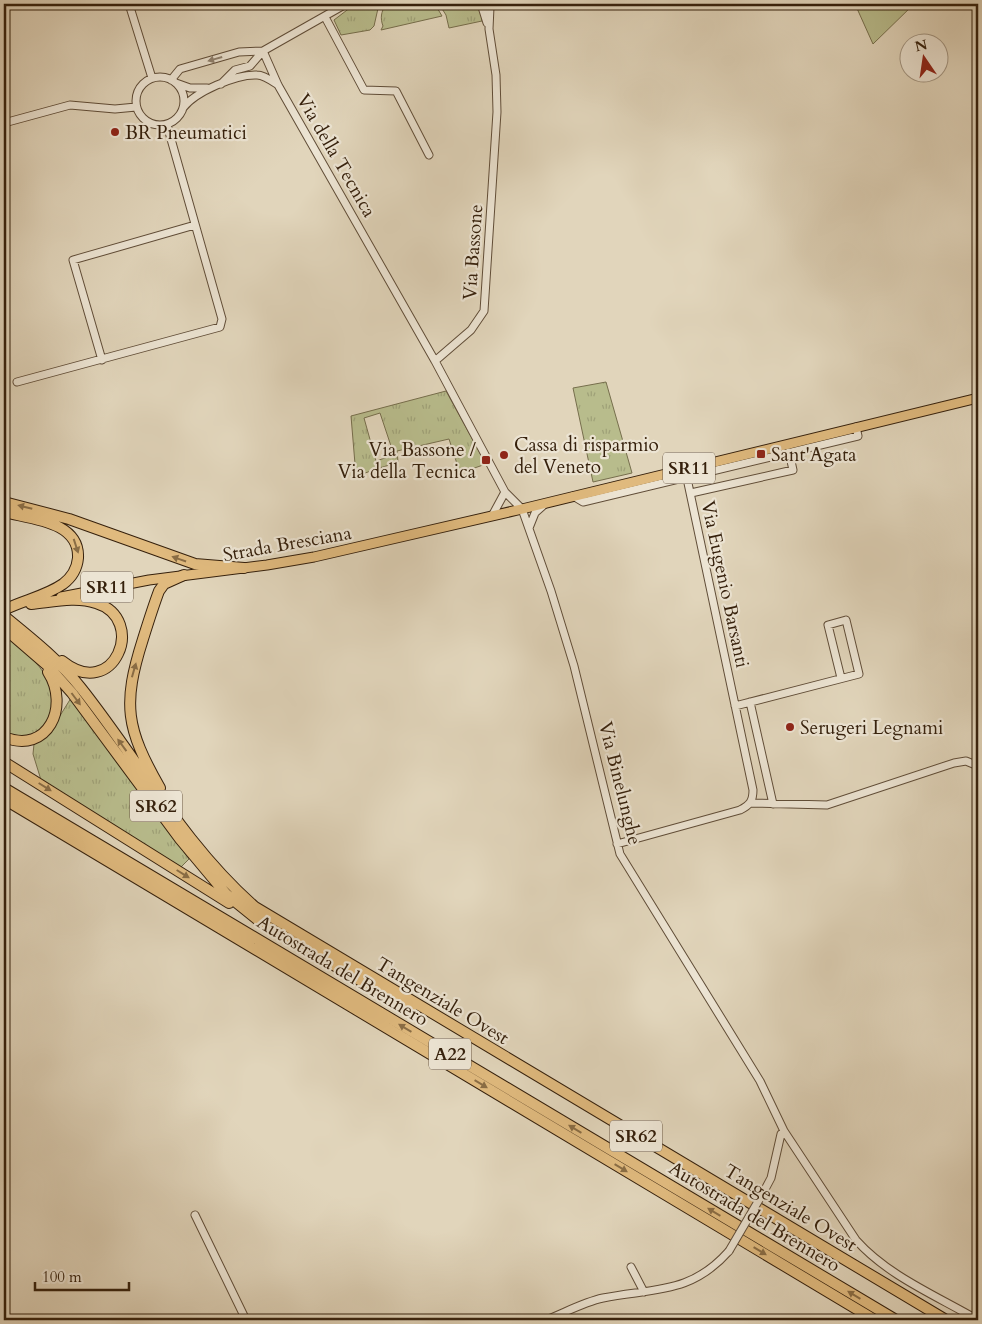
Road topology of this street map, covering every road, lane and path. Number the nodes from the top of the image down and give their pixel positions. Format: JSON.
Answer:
{"nodes":[{"id":1,"x":129,"y":4,"type":"edge"},
{"id":2,"x":346,"y":4,"type":"edge"},
{"id":3,"x":486,"y":5,"type":"edge"},
{"id":4,"x":326,"y":17,"type":"junction"},
{"id":5,"x":263,"y":51,"type":"junction"},
{"id":6,"x":152,"y":78,"type":"junction"},
{"id":7,"x":174,"y":82,"type":"junction"},
{"id":8,"x":221,"y":84,"type":"junction"},
{"id":9,"x":278,"y":85,"type":"junction"},
{"id":10,"x":210,"y":88,"type":"junction"},
{"id":11,"x":136,"y":107,"type":"junction"},
{"id":12,"x":183,"y":109,"type":"junction"},
{"id":13,"x":4,"y":123,"type":"edge"},
{"id":14,"x":167,"y":124,"type":"junction"},
{"id":15,"x":429,"y":155,"type":"dead end"},
{"id":16,"x":194,"y":225,"type":"junction"},
{"id":17,"x":102,"y":360,"type":"junction"},
{"id":18,"x":436,"y":361,"type":"junction"},
{"id":19,"x":17,"y":382,"type":"dead end"},
{"id":20,"x":978,"y":398,"type":"edge"},
{"id":21,"x":856,"y":427,"type":"junction"},
{"id":22,"x":789,"y":452,"type":"junction"},
{"id":23,"x":686,"y":473,"type":"junction"},
{"id":24,"x":505,"y":492,"type":"junction"},
{"id":25,"x":691,"y":493,"type":"junction"},
{"id":26,"x":4,"y":502,"type":"edge"},
{"id":27,"x":547,"y":502,"type":"junction"},
{"id":28,"x":522,"y":509,"type":"junction"},
{"id":29,"x":4,"y":512,"type":"edge"},
{"id":30,"x":492,"y":516,"type":"junction"},
{"id":31,"x":529,"y":528,"type":"junction"},
{"id":32,"x":244,"y":568,"type":"junction"},
{"id":33,"x":184,"y":575,"type":"junction"},
{"id":34,"x":33,"y":601,"type":"junction"},
{"id":35,"x":5,"y":612,"type":"edge"},
{"id":36,"x":4,"y":629,"type":"edge"},
{"id":37,"x":22,"y":631,"type":"junction"},
{"id":38,"x":841,"y":678,"type":"junction"},
{"id":39,"x":750,"y":702,"type":"junction"},
{"id":40,"x":735,"y":706,"type":"junction"},
{"id":41,"x":4,"y":737,"type":"edge"},
{"id":42,"x":4,"y":762,"type":"edge"},
{"id":43,"x":978,"y":766,"type":"edge"},
{"id":44,"x":4,"y":788,"type":"edge"},
{"id":45,"x":4,"y":799,"type":"edge"},
{"id":46,"x":750,"y":803,"type":"junction"},
{"id":47,"x":773,"y":804,"type":"junction"},
{"id":48,"x":172,"y":814,"type":"junction"},
{"id":49,"x":617,"y":844,"type":"junction"},
{"id":50,"x":263,"y":924,"type":"junction"},
{"id":51,"x":784,"y":1131,"type":"junction"},
{"id":52,"x":195,"y":1215,"type":"dead end"},
{"id":53,"x":631,"y":1267,"type":"dead end"},
{"id":54,"x":644,"y":1292,"type":"junction"},
{"id":55,"x":246,"y":1320,"type":"edge"},
{"id":56,"x":546,"y":1320,"type":"edge"},
{"id":57,"x":875,"y":1320,"type":"edge"},
{"id":58,"x":896,"y":1320,"type":"edge"},
{"id":59,"x":933,"y":1320,"type":"edge"},
{"id":60,"x":946,"y":1320,"type":"edge"},
{"id":61,"x":978,"y":1320,"type":"edge"}],
"edges":[{"from":1,"to":6,"type":"street"},
{"from":2,"to":4,"type":"street"},
{"from":3,"to":18,"type":"street","name":"Via Bassone"},
{"from":4,"to":5,"type":"street"},
{"from":4,"to":15,"type":"street"},
{"from":5,"to":7,"type":"street","one_way":true},
{"from":5,"to":8,"type":"street"},
{"from":5,"to":9,"type":"street","name":"Via della Tecnica"},
{"from":6,"to":7,"type":"street"},
{"from":6,"to":11,"type":"street"},
{"from":7,"to":10,"type":"street"},
{"from":7,"to":12,"type":"street"},
{"from":8,"to":9,"type":"street"},
{"from":8,"to":10,"type":"street"},
{"from":9,"to":18,"type":"street","name":"Via della Tecnica"},
{"from":10,"to":12,"type":"street"},
{"from":11,"to":13,"type":"street"},
{"from":11,"to":14,"type":"street"},
{"from":12,"to":14,"type":"street"},
{"from":14,"to":16,"type":"street"},
{"from":16,"to":17,"type":"street"},
{"from":16,"to":17,"type":"street"},
{"from":17,"to":19,"type":"street"},
{"from":18,"to":24,"type":"street"},
{"from":20,"to":21,"type":"main road","name":"Strada Bresciana","number":"SR11"},
{"from":21,"to":22,"type":"street","name":"Strada Bresciana"},
{"from":21,"to":23,"type":"main road","name":"Strada Bresciana","number":"SR11"},
{"from":22,"to":23,"type":"street","name":"Strada Bresciana"},
{"from":22,"to":25,"type":"street"},
{"from":23,"to":25,"type":"street","name":"Via Eugenio Barsanti"},
{"from":23,"to":27,"type":"main road","name":"Strada Bresciana","number":"SR11"},
{"from":24,"to":28,"type":"street"},
{"from":24,"to":30,"type":"street"},
{"from":25,"to":40,"type":"street","name":"Via Eugenio Barsanti"},
{"from":32,"to":26,"type":"highway","one_way":true},
{"from":27,"to":28,"type":"main road","name":"Strada Bresciana","number":"SR11"},
{"from":27,"to":31,"type":"street"},
{"from":28,"to":30,"type":"main road","name":"Strada Bresciana","number":"SR11"},
{"from":28,"to":31,"type":"street","name":"Via Binelunghe"},
{"from":29,"to":34,"type":"highway","one_way":true},
{"from":30,"to":32,"type":"main road","name":"Strada Bresciana","number":"SR11"},
{"from":31,"to":49,"type":"street","name":"Via Binelunghe"},
{"from":32,"to":33,"type":"main road","name":"Strada Bresciana","number":"SR11"},
{"from":33,"to":34,"type":"main road","name":"Strada Bresciana","number":"SR11"},
{"from":48,"to":33,"type":"highway","one_way":true},
{"from":34,"to":35,"type":"highway"},
{"from":34,"to":37,"type":"highway"},
{"from":35,"to":37,"type":"highway","name":"Tangenziale Ovest","number":"SR62"},
{"from":36,"to":41,"type":"highway"},
{"from":36,"to":50,"type":"highway","name":"Tangenziale Ovest","number":"SR62","one_way":true},
{"from":48,"to":37,"type":"highway","name":"Tangenziale Ovest","number":"SR62","one_way":true},
{"from":38,"to":38,"type":"street"},
{"from":38,"to":39,"type":"street"},
{"from":39,"to":40,"type":"street"},
{"from":39,"to":47,"type":"street"},
{"from":40,"to":46,"type":"street","name":"Via Eugenio Barsanti"},
{"from":42,"to":50,"type":"highway","one_way":true},
{"from":43,"to":47,"type":"street"},
{"from":58,"to":44,"type":"highway","name":"Autostrada del Brennero","number":"A22","one_way":true},
{"from":45,"to":57,"type":"highway","name":"Autostrada del Brennero","number":"A22","one_way":true},
{"from":46,"to":47,"type":"street"},
{"from":46,"to":49,"type":"street"},
{"from":48,"to":60,"type":"highway","name":"Tangenziale Ovest","number":"SR62"},
{"from":49,"to":51,"type":"street","name":"Via Binelunghe"},
{"from":50,"to":59,"type":"highway","name":"Tangenziale Ovest","number":"SR62"},
{"from":51,"to":54,"type":"street","bridge":true},
{"from":51,"to":61,"type":"street","name":"Via Binelunghe"},
{"from":52,"to":55,"type":"street"},
{"from":53,"to":54,"type":"street"},
{"from":54,"to":56,"type":"street"}]}
